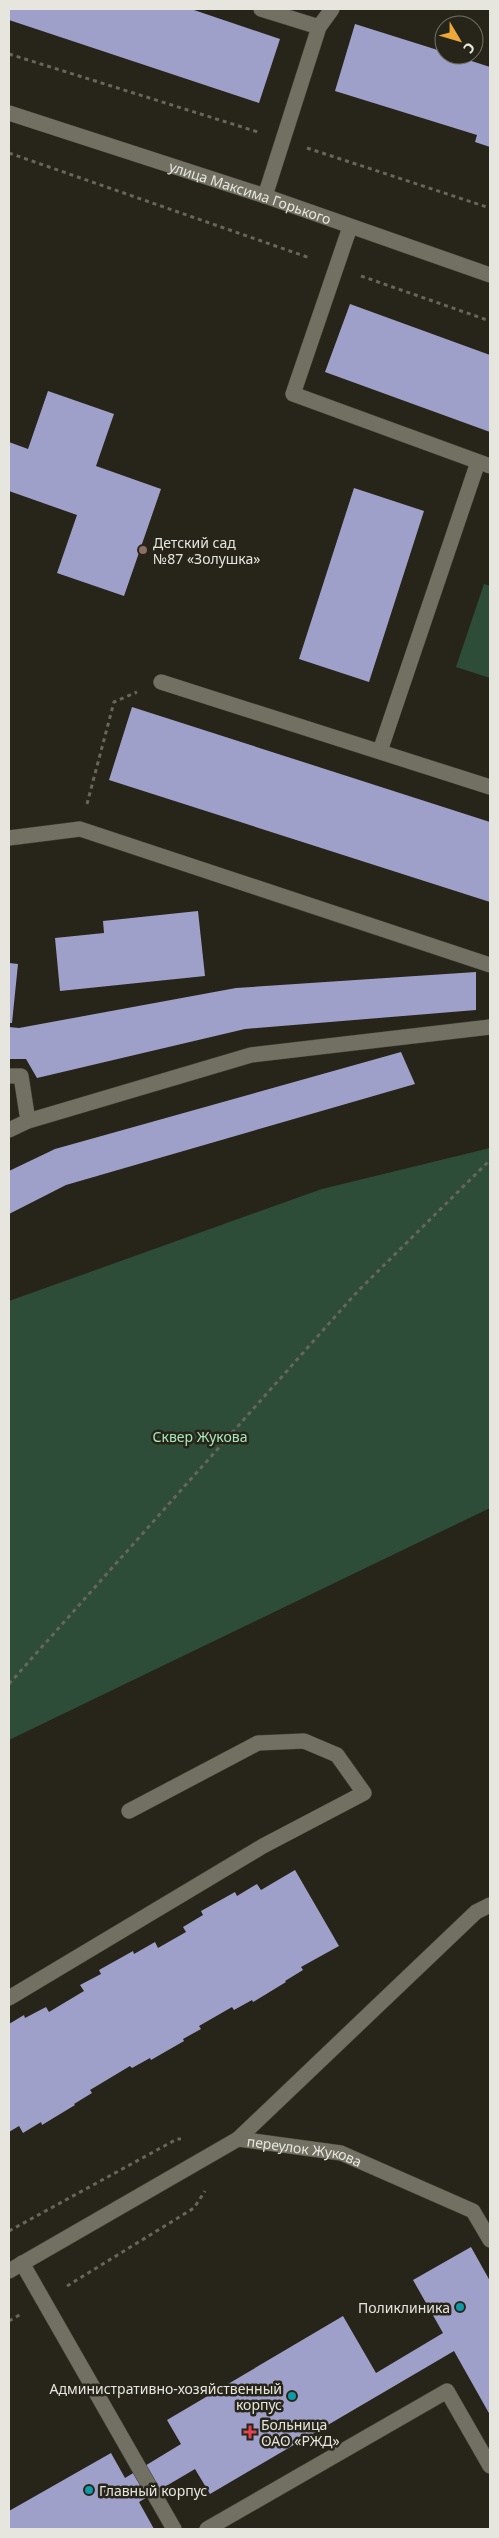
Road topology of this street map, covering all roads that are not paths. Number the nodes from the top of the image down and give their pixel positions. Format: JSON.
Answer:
{"nodes":[{"id":1,"x":262,"y":9,"type":"edge"},
{"id":2,"x":332,"y":9,"type":"edge"},
{"id":3,"x":320,"y":27,"type":"junction"},
{"id":4,"x":9,"y":113,"type":"edge"},
{"id":5,"x":265,"y":196,"type":"junction"},
{"id":6,"x":350,"y":227,"type":"junction"},
{"id":7,"x":490,"y":276,"type":"edge"},
{"id":8,"x":484,"y":464,"type":"edge"},
{"id":9,"x":161,"y":682,"type":"road end"},
{"id":10,"x":380,"y":751,"type":"junction"},
{"id":11,"x":490,"y":787,"type":"edge"},
{"id":12,"x":9,"y":838,"type":"edge"},
{"id":13,"x":490,"y":965,"type":"edge"},
{"id":14,"x":490,"y":1028,"type":"edge"},
{"id":15,"x":9,"y":1076,"type":"edge"},
{"id":16,"x":28,"y":1121,"type":"junction"},
{"id":17,"x":9,"y":1130,"type":"edge"},
{"id":18,"x":129,"y":1811,"type":"dead end"},
{"id":19,"x":490,"y":1905,"type":"edge"},
{"id":20,"x":9,"y":1998,"type":"edge"},
{"id":21,"x":238,"y":2139,"type":"junction"},
{"id":22,"x":490,"y":2240,"type":"edge"},
{"id":23,"x":15,"y":2267,"type":"edge"},
{"id":24,"x":490,"y":2466,"type":"edge"},
{"id":25,"x":174,"y":2529,"type":"edge"},
{"id":26,"x":206,"y":2529,"type":"edge"}],
"edges":[{"from":1,"to":3,"type":"street"},
{"from":2,"to":3,"type":"street"},
{"from":3,"to":5,"type":"street"},
{"from":4,"to":5,"type":"street","name":"улица Максима Горького"},
{"from":5,"to":6,"type":"street","name":"улица Максима Горького"},
{"from":6,"to":7,"type":"street","name":"улица Максима Горького"},
{"from":6,"to":8,"type":"street"},
{"from":8,"to":10,"type":"street"},
{"from":9,"to":10,"type":"street"},
{"from":10,"to":11,"type":"street"},
{"from":12,"to":13,"type":"street"},
{"from":14,"to":16,"type":"street"},
{"from":15,"to":16,"type":"street"},
{"from":16,"to":17,"type":"street"},
{"from":18,"to":20,"type":"street"},
{"from":19,"to":21,"type":"street"},
{"from":21,"to":22,"type":"street","name":"переулок Жукова"},
{"from":21,"to":23,"type":"street","name":"переулок Жукова"},
{"from":23,"to":25,"type":"street"},
{"from":24,"to":26,"type":"street"}]}
